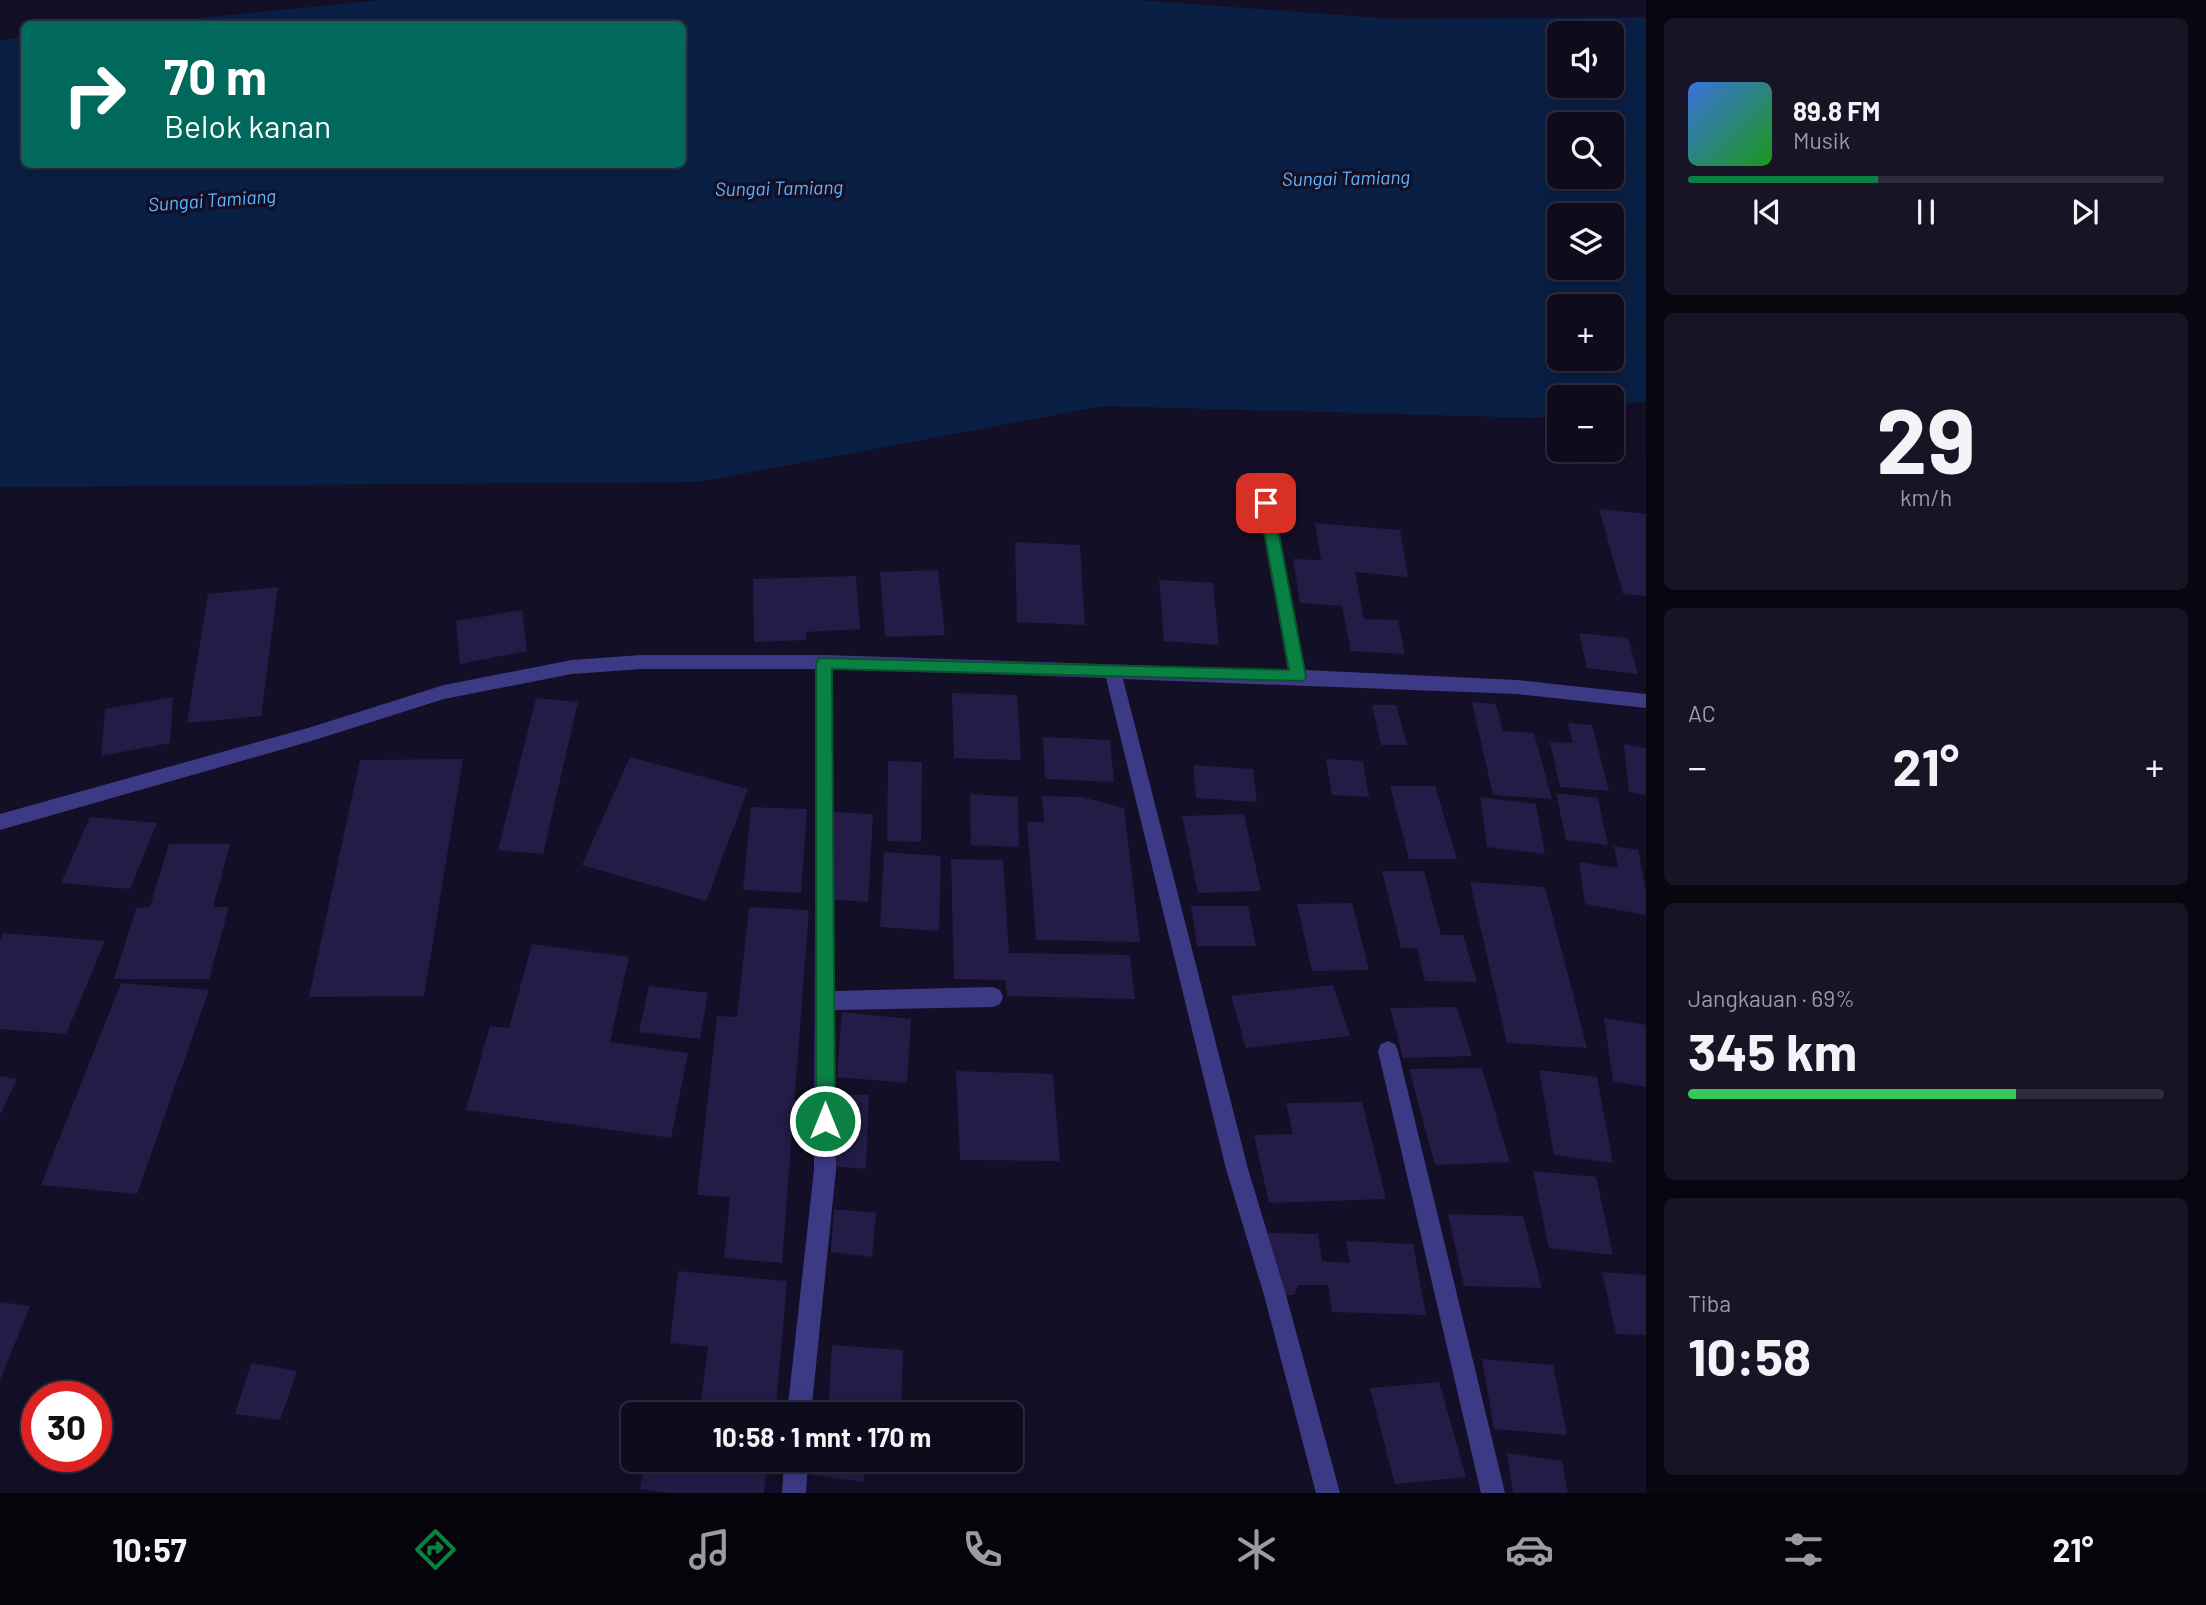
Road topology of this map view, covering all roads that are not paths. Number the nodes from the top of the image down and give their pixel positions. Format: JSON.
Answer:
{"nodes":[{"id":1,"x":1266,"y":503,"type":"dead end"},
{"id":2,"x":824,"y":663,"type":"junction"},
{"id":3,"x":1113,"y":671,"type":"junction"},
{"id":4,"x":1298,"y":677,"type":"junction"},
{"id":5,"x":1646,"y":701,"type":"edge"},
{"id":6,"x":0,"y":822,"type":"edge"},
{"id":7,"x":993,"y":997,"type":"dead end"},
{"id":8,"x":825,"y":1001,"type":"junction"},
{"id":9,"x":1388,"y":1051,"type":"dead end"},
{"id":10,"x":800,"y":1402,"type":"edge"},
{"id":11,"x":795,"y":1472,"type":"edge"},
{"id":12,"x":794,"y":1493,"type":"edge"},
{"id":13,"x":1328,"y":1493,"type":"edge"},
{"id":14,"x":1493,"y":1493,"type":"edge"}],
"edges":[{"from":1,"to":4,"type":"street"},
{"from":2,"to":3,"type":"street"},
{"from":2,"to":6,"type":"street"},
{"from":2,"to":8,"type":"street"},
{"from":3,"to":4,"type":"street"},
{"from":3,"to":13,"type":"street"},
{"from":4,"to":5,"type":"street"},
{"from":7,"to":8,"type":"street"},
{"from":8,"to":10,"type":"street"},
{"from":9,"to":14,"type":"street"},
{"from":11,"to":12,"type":"street"}]}
